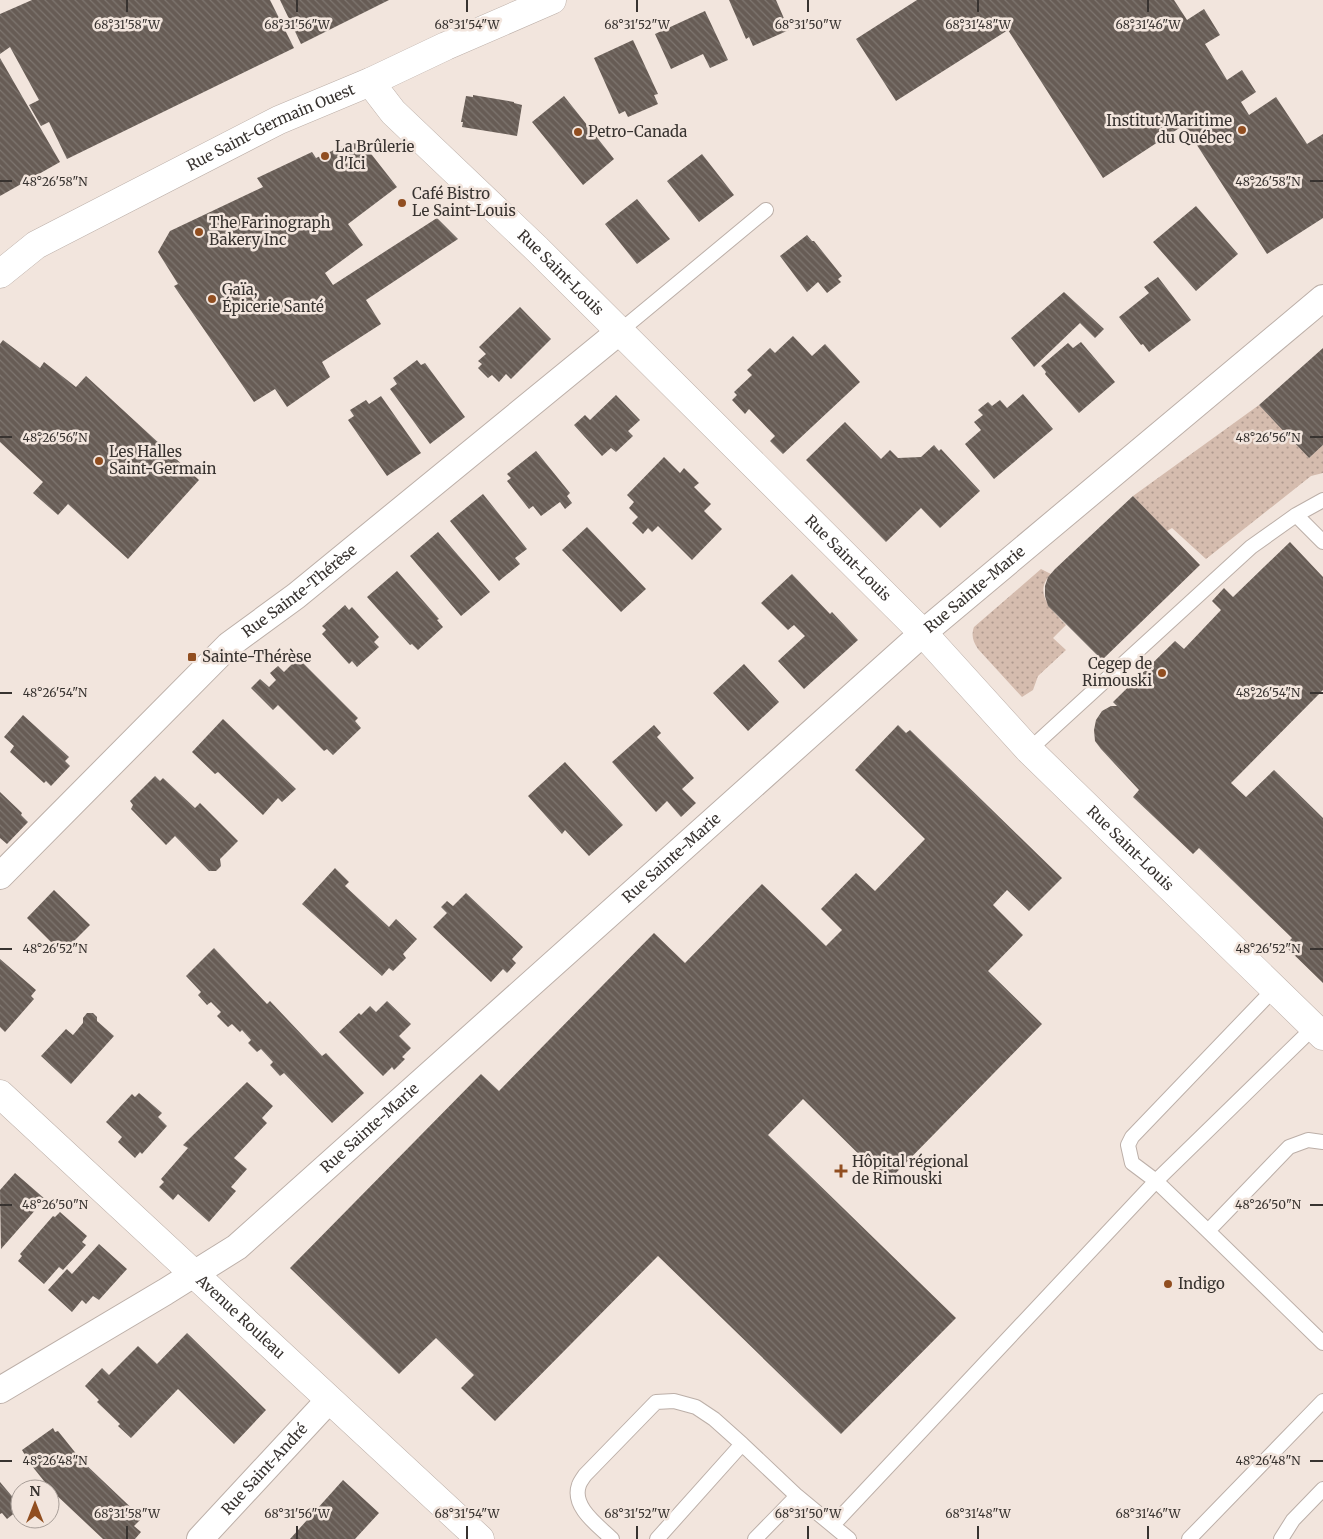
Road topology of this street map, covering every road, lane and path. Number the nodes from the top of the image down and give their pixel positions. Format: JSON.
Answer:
{"nodes":[{"id":1,"x":552,"y":0,"type":"edge"},
{"id":2,"x":370,"y":82,"type":"junction"},
{"id":3,"x":766,"y":210,"type":"dead end"},
{"id":4,"x":0,"y":274,"type":"edge"},
{"id":5,"x":1323,"y":298,"type":"edge"},
{"id":6,"x":620,"y":331,"type":"junction"},
{"id":7,"x":1323,"y":500,"type":"edge"},
{"id":8,"x":1296,"y":514,"type":"junction"},
{"id":9,"x":1323,"y":542,"type":"edge"},
{"id":10,"x":923,"y":633,"type":"junction"},
{"id":11,"x":1029,"y":750,"type":"junction"},
{"id":12,"x":0,"y":876,"type":"edge"},
{"id":13,"x":1275,"y":988,"type":"junction"},
{"id":14,"x":1318,"y":1032,"type":"edge"},
{"id":15,"x":0,"y":1094,"type":"edge"},
{"id":16,"x":1323,"y":1142,"type":"edge"},
{"id":17,"x":1156,"y":1182,"type":"junction"},
{"id":18,"x":1208,"y":1231,"type":"junction"},
{"id":19,"x":195,"y":1274,"type":"junction"},
{"id":20,"x":1323,"y":1344,"type":"edge"},
{"id":21,"x":0,"y":1390,"type":"edge"},
{"id":22,"x":329,"y":1400,"type":"junction"},
{"id":23,"x":1323,"y":1400,"type":"edge"},
{"id":24,"x":742,"y":1444,"type":"junction"},
{"id":25,"x":1323,"y":1489,"type":"edge"},
{"id":26,"x":797,"y":1496,"type":"junction"},
{"id":27,"x":834,"y":1525,"type":"junction"},
{"id":28,"x":200,"y":1539,"type":"edge"},
{"id":29,"x":480,"y":1539,"type":"edge"},
{"id":30,"x":612,"y":1539,"type":"edge"},
{"id":31,"x":657,"y":1539,"type":"edge"},
{"id":32,"x":755,"y":1539,"type":"edge"},
{"id":33,"x":848,"y":1539,"type":"edge"},
{"id":34,"x":1190,"y":1539,"type":"edge"},
{"id":35,"x":1281,"y":1539,"type":"edge"}],
"edges":[{"from":1,"to":2,"type":"street","name":"Rue Saint-Germain Ouest"},
{"from":2,"to":4,"type":"street","name":"Rue Saint-Germain Ouest"},
{"from":2,"to":6,"type":"street","name":"Rue Saint-Louis"},
{"from":3,"to":6,"type":"lane"},
{"from":5,"to":10,"type":"street","name":"Rue Sainte-Marie"},
{"from":6,"to":10,"type":"street","name":"Rue Saint-Louis"},
{"from":6,"to":12,"type":"street","name":"Rue Sainte-Thérèse"},
{"from":7,"to":8,"type":"lane"},
{"from":8,"to":9,"type":"lane"},
{"from":8,"to":11,"type":"lane"},
{"from":10,"to":11,"type":"street","name":"Rue Saint-Louis"},
{"from":10,"to":19,"type":"street","name":"Rue Sainte-Marie"},
{"from":11,"to":13,"type":"street","name":"Rue Saint-Louis"},
{"from":13,"to":14,"type":"street","name":"Rue Saint-Louis"},
{"from":13,"to":17,"type":"lane"},
{"from":14,"to":17,"type":"lane"},
{"from":15,"to":19,"type":"street","name":"Avenue Rouleau"},
{"from":16,"to":18,"type":"lane"},
{"from":17,"to":18,"type":"lane"},
{"from":17,"to":27,"type":"lane"},
{"from":18,"to":20,"type":"lane"},
{"from":19,"to":21,"type":"street","name":"Rue Sainte-Marie"},
{"from":19,"to":22,"type":"street","name":"Avenue Rouleau"},
{"from":22,"to":28,"type":"street","name":"Rue Saint-André"},
{"from":22,"to":29,"type":"street","name":"Avenue Rouleau"},
{"from":23,"to":34,"type":"lane"},
{"from":24,"to":26,"type":"lane"},
{"from":24,"to":30,"type":"lane"},
{"from":24,"to":31,"type":"lane"},
{"from":25,"to":35,"type":"lane"},
{"from":26,"to":27,"type":"lane"},
{"from":26,"to":32,"type":"lane"},
{"from":27,"to":33,"type":"lane"}]}
